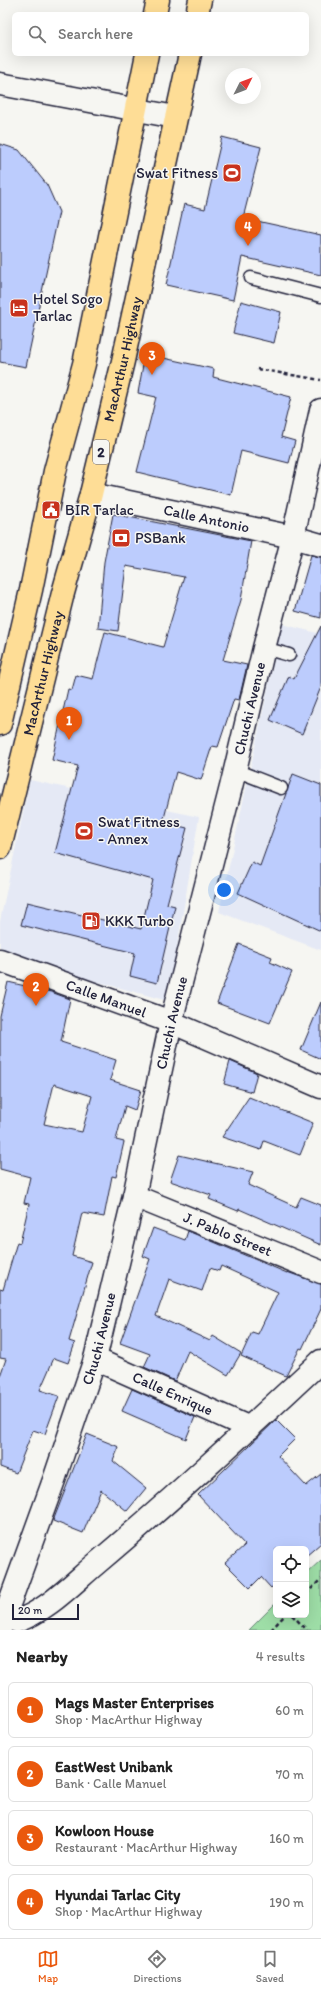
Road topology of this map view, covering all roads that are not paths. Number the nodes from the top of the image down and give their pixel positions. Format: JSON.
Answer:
{"nodes":[{"id":1,"x":158,"y":0,"type":"edge"},
{"id":2,"x":200,"y":0,"type":"edge"},
{"id":3,"x":156,"y":12,"type":"edge"},
{"id":4,"x":197,"y":12,"type":"edge"},
{"id":5,"x":148,"y":56,"type":"edge"},
{"id":6,"x":190,"y":56,"type":"edge"},
{"id":7,"x":0,"y":84,"type":"edge"},
{"id":8,"x":136,"y":110,"type":"junction"},
{"id":9,"x":175,"y":117,"type":"junction"},
{"id":10,"x":251,"y":278,"type":"dead end"},
{"id":11,"x":321,"y":296,"type":"edge"},
{"id":12,"x":321,"y":410,"type":"edge"},
{"id":13,"x":91,"y":494,"type":"junction"},
{"id":14,"x":293,"y":537,"type":"junction"},
{"id":15,"x":321,"y":546,"type":"edge"},
{"id":16,"x":264,"y":648,"type":"junction"},
{"id":17,"x":289,"y":655,"type":"dead end"},
{"id":18,"x":0,"y":724,"type":"edge"},
{"id":19,"x":235,"y":770,"type":"junction"},
{"id":20,"x":281,"y":788,"type":"dead end"},
{"id":21,"x":0,"y":848,"type":"edge"},
{"id":22,"x":0,"y":960,"type":"edge"},
{"id":23,"x":171,"y":1022,"type":"junction"},
{"id":24,"x":321,"y":1087,"type":"edge"},
{"id":25,"x":134,"y":1196,"type":"junction"},
{"id":26,"x":321,"y":1272,"type":"edge"},
{"id":27,"x":95,"y":1359,"type":"junction"},
{"id":28,"x":321,"y":1361,"type":"edge"},
{"id":29,"x":250,"y":1428,"type":"junction"},
{"id":30,"x":2,"y":1620,"type":"edge"}],
"edges":[{"from":1,"to":3,"type":"highway"},
{"from":2,"to":4,"type":"highway"},
{"from":5,"to":8,"type":"highway","name":"MacArthur Highway"},
{"from":6,"to":9,"type":"highway","name":"MacArthur Highway","number":"2"},
{"from":7,"to":8,"type":"street"},
{"from":8,"to":9,"type":"street"},
{"from":8,"to":18,"type":"highway","name":"MacArthur Highway"},
{"from":9,"to":13,"type":"highway","name":"MacArthur Highway","number":"2"},
{"from":10,"to":11,"type":"lane"},
{"from":12,"to":14,"type":"street","name":"Chuchi Avenue"},
{"from":13,"to":14,"type":"street","name":"Calle Antonio"},
{"from":13,"to":21,"type":"highway","name":"MacArthur Highway","number":"2"},
{"from":14,"to":15,"type":"street","name":"Calle Antonio"},
{"from":14,"to":16,"type":"street","name":"Chuchi Avenue"},
{"from":16,"to":17,"type":"lane"},
{"from":16,"to":19,"type":"street","name":"Chuchi Avenue"},
{"from":19,"to":20,"type":"lane"},
{"from":19,"to":23,"type":"street","name":"Chuchi Avenue"},
{"from":22,"to":23,"type":"street","name":"Calle Manuel"},
{"from":23,"to":24,"type":"street","name":"Calle Manuel"},
{"from":23,"to":25,"type":"street","name":"Chuchi Avenue"},
{"from":25,"to":26,"type":"street","name":"J. Pablo Street"},
{"from":25,"to":27,"type":"street","name":"Chuchi Avenue"},
{"from":27,"to":29,"type":"street","name":"Calle Enrique"},
{"from":27,"to":30,"type":"street","name":"Chuchi Avenue"},
{"from":28,"to":29,"type":"street"},
{"from":29,"to":30,"type":"street"}]}
